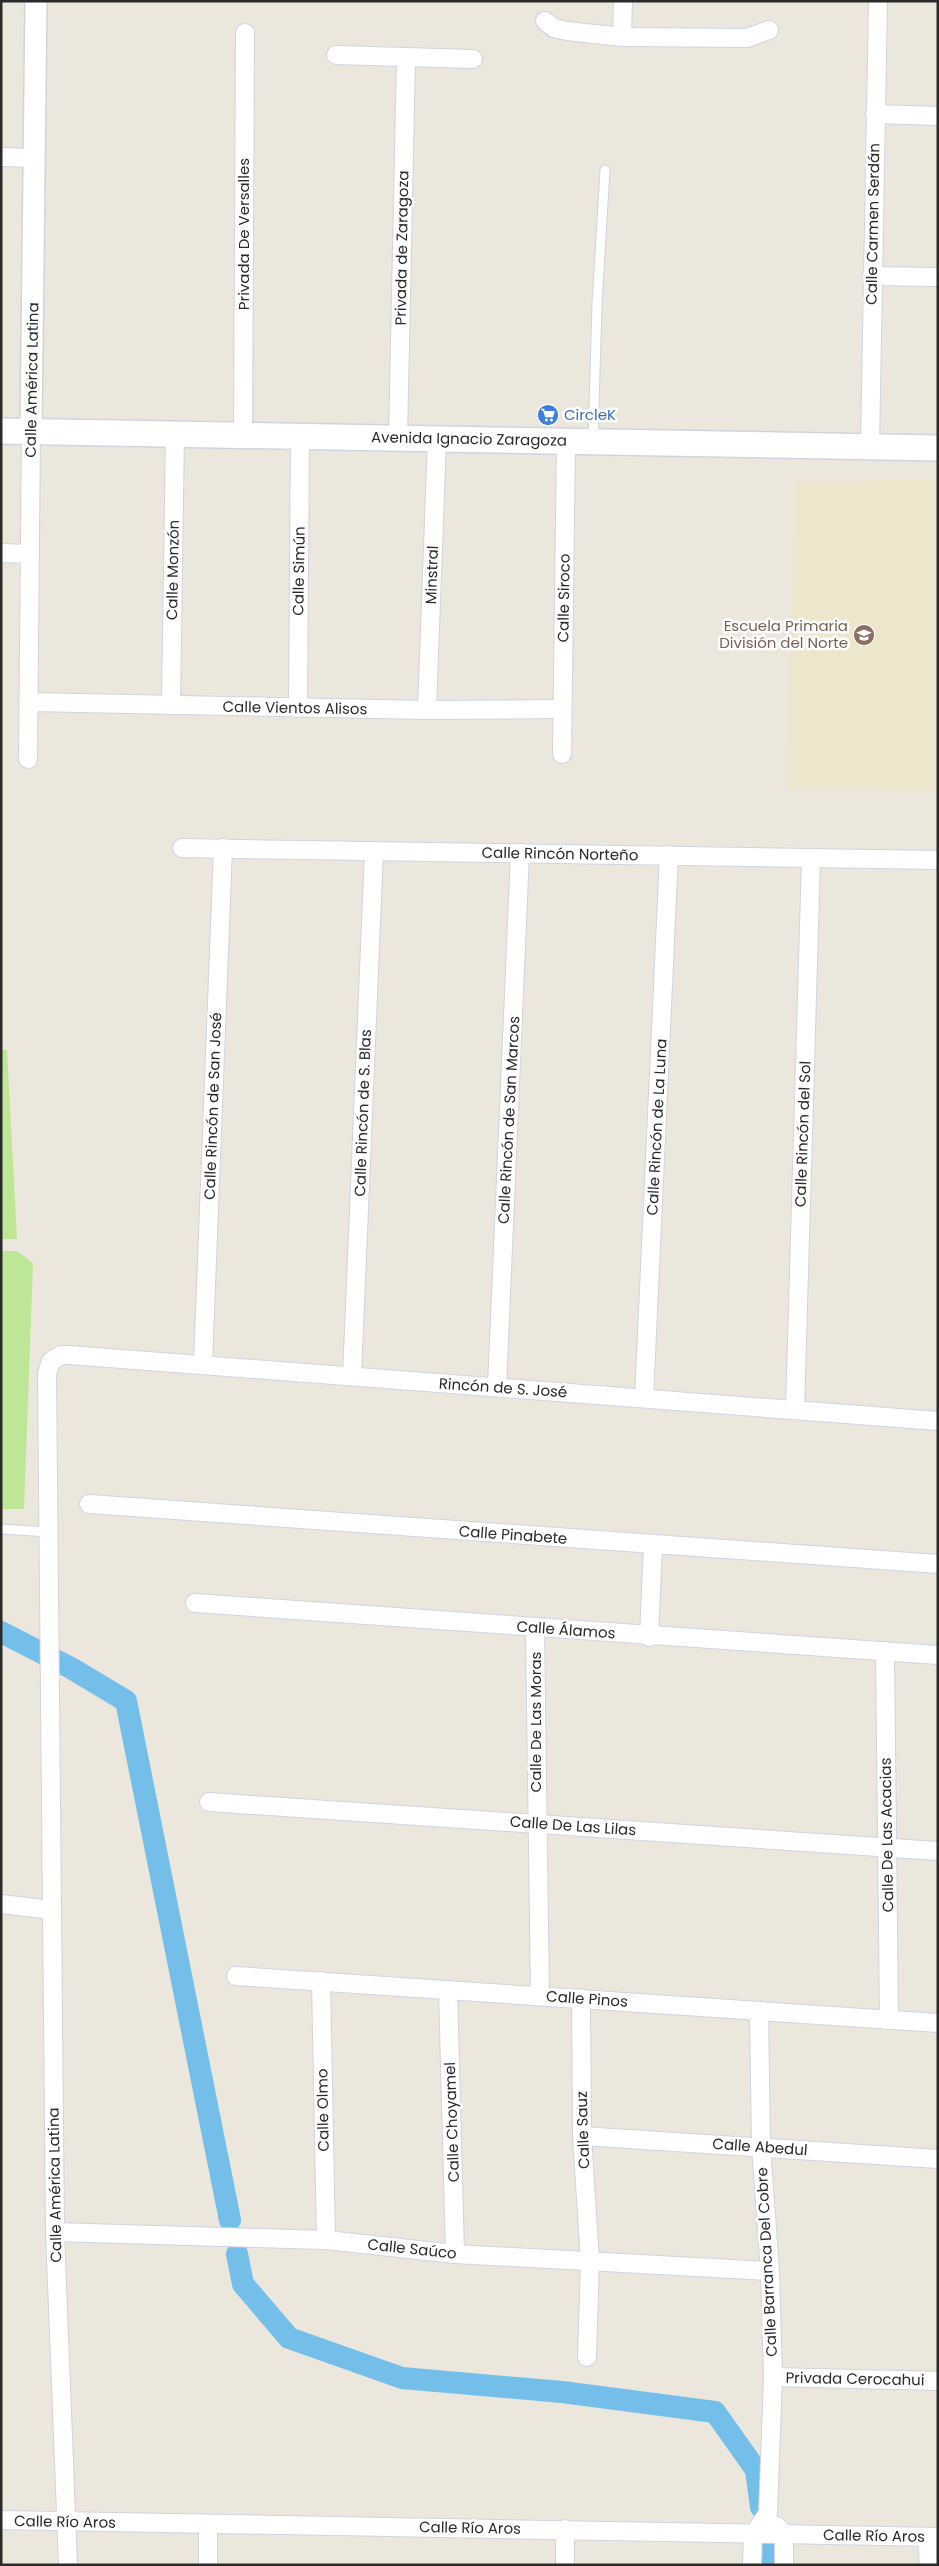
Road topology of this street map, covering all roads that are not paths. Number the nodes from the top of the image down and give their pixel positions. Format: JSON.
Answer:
{"nodes":[{"id":1,"x":36,"y":1,"type":"edge"},
{"id":2,"x":623,"y":1,"type":"edge"},
{"id":3,"x":878,"y":1,"type":"edge"},
{"id":4,"x":545,"y":21,"type":"dead end"},
{"id":5,"x":770,"y":30,"type":"dead end"},
{"id":6,"x":246,"y":33,"type":"dead end"},
{"id":7,"x":622,"y":37,"type":"junction"},
{"id":8,"x":336,"y":55,"type":"dead end"},
{"id":9,"x":406,"y":57,"type":"junction"},
{"id":10,"x":473,"y":59,"type":"dead end"},
{"id":11,"x":875,"y":114,"type":"junction"},
{"id":12,"x":938,"y":116,"type":"edge"},
{"id":13,"x":1,"y":157,"type":"edge"},
{"id":14,"x":34,"y":158,"type":"junction"},
{"id":15,"x":605,"y":170,"type":"dead end"},
{"id":16,"x":872,"y":276,"type":"junction"},
{"id":17,"x":938,"y":277,"type":"edge"},
{"id":18,"x":1,"y":431,"type":"edge"},
{"id":19,"x":31,"y":431,"type":"junction"},
{"id":20,"x":175,"y":434,"type":"junction"},
{"id":21,"x":243,"y":435,"type":"junction"},
{"id":22,"x":300,"y":435,"type":"junction"},
{"id":23,"x":398,"y":438,"type":"junction"},
{"id":24,"x":437,"y":439,"type":"junction"},
{"id":25,"x":566,"y":441,"type":"junction"},
{"id":26,"x":593,"y":441,"type":"junction"},
{"id":27,"x":870,"y":446,"type":"junction"},
{"id":28,"x":938,"y":448,"type":"edge"},
{"id":29,"x":1,"y":553,"type":"edge"},
{"id":30,"x":30,"y":554,"type":"junction"},
{"id":31,"x":29,"y":702,"type":"junction"},
{"id":32,"x":171,"y":705,"type":"junction"},
{"id":33,"x":298,"y":708,"type":"junction"},
{"id":34,"x":562,"y":709,"type":"junction"},
{"id":35,"x":427,"y":710,"type":"junction"},
{"id":36,"x":562,"y":754,"type":"dead end"},
{"id":37,"x":28,"y":759,"type":"dead end"},
{"id":38,"x":182,"y":848,"type":"dead end"},
{"id":39,"x":223,"y":848,"type":"junction"},
{"id":40,"x":374,"y":851,"type":"junction"},
{"id":41,"x":520,"y":853,"type":"junction"},
{"id":42,"x":669,"y":855,"type":"junction"},
{"id":43,"x":811,"y":858,"type":"junction"},
{"id":44,"x":938,"y":860,"type":"edge"},
{"id":45,"x":69,"y":1355,"type":"joint"},
{"id":46,"x":203,"y":1364,"type":"junction"},
{"id":47,"x":352,"y":1376,"type":"junction"},
{"id":48,"x":497,"y":1387,"type":"junction"},
{"id":49,"x":644,"y":1398,"type":"junction"},
{"id":50,"x":938,"y":1407,"type":"edge"},
{"id":51,"x":795,"y":1410,"type":"junction"},
{"id":52,"x":937,"y":1421,"type":"edge"},
{"id":53,"x":89,"y":1504,"type":"dead end"},
{"id":54,"x":1,"y":1529,"type":"edge"},
{"id":55,"x":49,"y":1532,"type":"junction"},
{"id":56,"x":653,"y":1545,"type":"junction"},
{"id":57,"x":938,"y":1564,"type":"edge"},
{"id":58,"x":195,"y":1603,"type":"dead end"},
{"id":59,"x":535,"y":1628,"type":"junction"},
{"id":60,"x":649,"y":1636,"type":"junction"},
{"id":61,"x":886,"y":1651,"type":"junction"},
{"id":62,"x":938,"y":1655,"type":"edge"},
{"id":63,"x":209,"y":1802,"type":"dead end"},
{"id":64,"x":537,"y":1824,"type":"junction"},
{"id":65,"x":887,"y":1847,"type":"junction"},
{"id":66,"x":938,"y":1851,"type":"edge"},
{"id":67,"x":1,"y":1904,"type":"edge"},
{"id":68,"x":52,"y":1910,"type":"junction"},
{"id":69,"x":236,"y":1976,"type":"dead end"},
{"id":70,"x":321,"y":1981,"type":"junction"},
{"id":71,"x":448,"y":1990,"type":"junction"},
{"id":72,"x":540,"y":1996,"type":"junction"},
{"id":73,"x":581,"y":1998,"type":"junction"},
{"id":74,"x":759,"y":2011,"type":"junction"},
{"id":75,"x":889,"y":2020,"type":"junction"},
{"id":76,"x":938,"y":2023,"type":"edge"},
{"id":77,"x":582,"y":2136,"type":"junction"},
{"id":78,"x":761,"y":2148,"type":"junction"},
{"id":79,"x":938,"y":2159,"type":"edge"},
{"id":80,"x":55,"y":2232,"type":"junction"},
{"id":81,"x":326,"y":2240,"type":"junction"},
{"id":82,"x":455,"y":2254,"type":"junction"},
{"id":83,"x":590,"y":2261,"type":"junction"},
{"id":84,"x":770,"y":2271,"type":"junction"},
{"id":85,"x":587,"y":2357,"type":"dead end"},
{"id":86,"x":772,"y":2378,"type":"junction"},
{"id":87,"x":938,"y":2381,"type":"edge"},
{"id":88,"x":768,"y":2514,"type":"junction"},
{"id":89,"x":1,"y":2520,"type":"edge"},
{"id":90,"x":66,"y":2522,"type":"junction"},
{"id":91,"x":208,"y":2525,"type":"junction"},
{"id":92,"x":565,"y":2529,"type":"junction"},
{"id":93,"x":784,"y":2534,"type":"junction"},
{"id":94,"x":753,"y":2535,"type":"junction"},
{"id":95,"x":932,"y":2537,"type":"edge"},
{"id":96,"x":68,"y":2565,"type":"edge"},
{"id":97,"x":208,"y":2565,"type":"edge"},
{"id":98,"x":565,"y":2565,"type":"edge"},
{"id":99,"x":752,"y":2565,"type":"edge"},
{"id":100,"x":784,"y":2565,"type":"edge"},
{"id":101,"x":929,"y":2565,"type":"edge"}],
"edges":[{"from":1,"to":14,"type":"street","name":"Calle América Latina"},
{"from":2,"to":7,"type":"street"},
{"from":3,"to":11,"type":"street","name":"Calle Carmen Serdán"},
{"from":4,"to":7,"type":"street"},
{"from":5,"to":7,"type":"street"},
{"from":6,"to":21,"type":"street","name":"Privada De Versalles"},
{"from":8,"to":9,"type":"street"},
{"from":9,"to":10,"type":"street"},
{"from":9,"to":23,"type":"street","name":"Privada de Zaragoza"},
{"from":11,"to":12,"type":"street"},
{"from":11,"to":16,"type":"street","name":"Calle Carmen Serdán"},
{"from":13,"to":14,"type":"street"},
{"from":14,"to":19,"type":"street","name":"Calle América Latina"},
{"from":15,"to":26,"type":"lane"},
{"from":16,"to":17,"type":"street"},
{"from":16,"to":27,"type":"street","name":"Calle Carmen Serdán"},
{"from":18,"to":19,"type":"main road","name":"Avenida Ignacio Zaragoza"},
{"from":19,"to":20,"type":"main road","name":"Avenida Ignacio Zaragoza"},
{"from":19,"to":30,"type":"street","name":"Calle América Latina"},
{"from":20,"to":21,"type":"main road","name":"Avenida Ignacio Zaragoza"},
{"from":20,"to":32,"type":"street","name":"Calle Monzón"},
{"from":21,"to":22,"type":"main road","name":"Avenida Ignacio Zaragoza"},
{"from":22,"to":23,"type":"main road","name":"Avenida Ignacio Zaragoza"},
{"from":22,"to":33,"type":"street","name":"Calle Simún"},
{"from":23,"to":24,"type":"main road","name":"Avenida Ignacio Zaragoza"},
{"from":24,"to":25,"type":"main road","name":"Avenida Ignacio Zaragoza"},
{"from":24,"to":35,"type":"street","name":"Minstral"},
{"from":25,"to":26,"type":"main road","name":"Avenida Ignacio Zaragoza"},
{"from":25,"to":34,"type":"street","name":"Calle Siroco"},
{"from":26,"to":27,"type":"main road","name":"Avenida Ignacio Zaragoza"},
{"from":27,"to":28,"type":"main road","name":"Avenida Ignacio Zaragoza"},
{"from":29,"to":30,"type":"street"},
{"from":30,"to":31,"type":"street","name":"Calle América Latina"},
{"from":31,"to":32,"type":"street","name":"Calle Vientos Alisos"},
{"from":31,"to":37,"type":"street","name":"Calle América Latina"},
{"from":32,"to":33,"type":"street","name":"Calle Vientos Alisos"},
{"from":33,"to":35,"type":"street","name":"Calle Vientos Alisos"},
{"from":34,"to":35,"type":"street","name":"Calle Vientos Alisos"},
{"from":34,"to":36,"type":"street","name":"Calle Siroco"},
{"from":38,"to":39,"type":"street","name":"Calle Rincón Norteño"},
{"from":39,"to":40,"type":"street","name":"Calle Rincón Norteño"},
{"from":39,"to":46,"type":"street","name":"Calle Rincón de San José"},
{"from":40,"to":41,"type":"street","name":"Calle Rincón Norteño"},
{"from":40,"to":47,"type":"street","name":"Calle Rincón de S. Blas"},
{"from":41,"to":42,"type":"street","name":"Calle Rincón Norteño"},
{"from":41,"to":48,"type":"street","name":"Calle Rincón de San Marcos"},
{"from":42,"to":43,"type":"street","name":"Calle Rincón Norteño"},
{"from":42,"to":49,"type":"street","name":"Calle Rincón de La Luna"},
{"from":43,"to":44,"type":"street","name":"Calle Rincón Norteño"},
{"from":43,"to":51,"type":"street","name":"Calle Rincón del Sol"},
{"from":45,"to":46,"type":"street","name":"Rincón de S. José"},
{"from":45,"to":55,"type":"street","name":"Calle América Latina"},
{"from":46,"to":47,"type":"street","name":"Rincón de S. José"},
{"from":47,"to":48,"type":"street","name":"Rincón de S. José"},
{"from":48,"to":49,"type":"street","name":"Rincón de S. José"},
{"from":49,"to":51,"type":"street","name":"Rincón de S. José"},
{"from":50,"to":52,"type":"street"},
{"from":51,"to":52,"type":"street","name":"Rincón de S. José"},
{"from":53,"to":56,"type":"street","name":"Calle Pinabete"},
{"from":54,"to":55,"type":"lane"},
{"from":55,"to":68,"type":"street","name":"Calle América Latina"},
{"from":56,"to":57,"type":"street","name":"Calle Pinabete"},
{"from":56,"to":60,"type":"street"},
{"from":58,"to":59,"type":"street","name":"Calle Álamos"},
{"from":59,"to":60,"type":"street","name":"Calle Álamos"},
{"from":59,"to":64,"type":"street","name":"Calle De Las Moras"},
{"from":60,"to":61,"type":"street","name":"Calle Álamos"},
{"from":61,"to":62,"type":"street","name":"Calle Álamos"},
{"from":61,"to":65,"type":"street","name":"Calle De Las Acacias"},
{"from":63,"to":64,"type":"street","name":"Calle De Las Lilas"},
{"from":64,"to":65,"type":"street","name":"Calle De Las Lilas"},
{"from":64,"to":72,"type":"street","name":"Calle De Las Moras"},
{"from":65,"to":66,"type":"street","name":"Calle De Las Lilas"},
{"from":65,"to":75,"type":"street","name":"Calle De Las Acacias"},
{"from":67,"to":68,"type":"street"},
{"from":68,"to":80,"type":"street","name":"Calle América Latina"},
{"from":69,"to":70,"type":"street","name":"Calle Pinos"},
{"from":70,"to":71,"type":"street","name":"Calle Pinos"},
{"from":70,"to":81,"type":"street","name":"Calle Olmo"},
{"from":71,"to":72,"type":"street","name":"Calle Pinos"},
{"from":71,"to":82,"type":"street","name":"Calle Choyamel"},
{"from":72,"to":73,"type":"street","name":"Calle Pinos"},
{"from":73,"to":74,"type":"street","name":"Calle Pinos"},
{"from":73,"to":77,"type":"street","name":"Calle Sauz"},
{"from":74,"to":75,"type":"street","name":"Calle Pinos"},
{"from":74,"to":78,"type":"street","name":"Calle Barranca Del Cobre"},
{"from":75,"to":76,"type":"street","name":"Calle Pinos"},
{"from":77,"to":78,"type":"street","name":"Calle Abedul"},
{"from":77,"to":83,"type":"street","name":"Calle Sauz"},
{"from":78,"to":79,"type":"street","name":"Calle Abedul"},
{"from":78,"to":84,"type":"street","name":"Calle Barranca Del Cobre"},
{"from":80,"to":81,"type":"street","name":"Calle Saúco"},
{"from":80,"to":90,"type":"street","name":"Calle América Latina"},
{"from":81,"to":82,"type":"street","name":"Calle Saúco"},
{"from":82,"to":83,"type":"street","name":"Calle Saúco"},
{"from":83,"to":84,"type":"street","name":"Calle Saúco"},
{"from":83,"to":85,"type":"street","name":"Calle Sauz"},
{"from":84,"to":86,"type":"street","name":"Calle Barranca Del Cobre"},
{"from":86,"to":87,"type":"street","name":"Privada Cerocahui"},
{"from":86,"to":88,"type":"street","name":"Calle Barranca Del Cobre"},
{"from":88,"to":93,"type":"street"},
{"from":88,"to":94,"type":"street"},
{"from":89,"to":90,"type":"street","name":"Calle Río Aros"},
{"from":90,"to":91,"type":"street","name":"Calle Río Aros"},
{"from":90,"to":96,"type":"street","name":"Calle América Latina"},
{"from":91,"to":92,"type":"street","name":"Calle Río Aros"},
{"from":91,"to":97,"type":"street"},
{"from":92,"to":94,"type":"street","name":"Calle Río Aros"},
{"from":92,"to":98,"type":"street"},
{"from":93,"to":94,"type":"street","name":"Calle Río Aros"},
{"from":93,"to":95,"type":"street","name":"Calle Río Aros"},
{"from":93,"to":100,"type":"street"},
{"from":94,"to":99,"type":"street"},
{"from":95,"to":101,"type":"street"}]}
